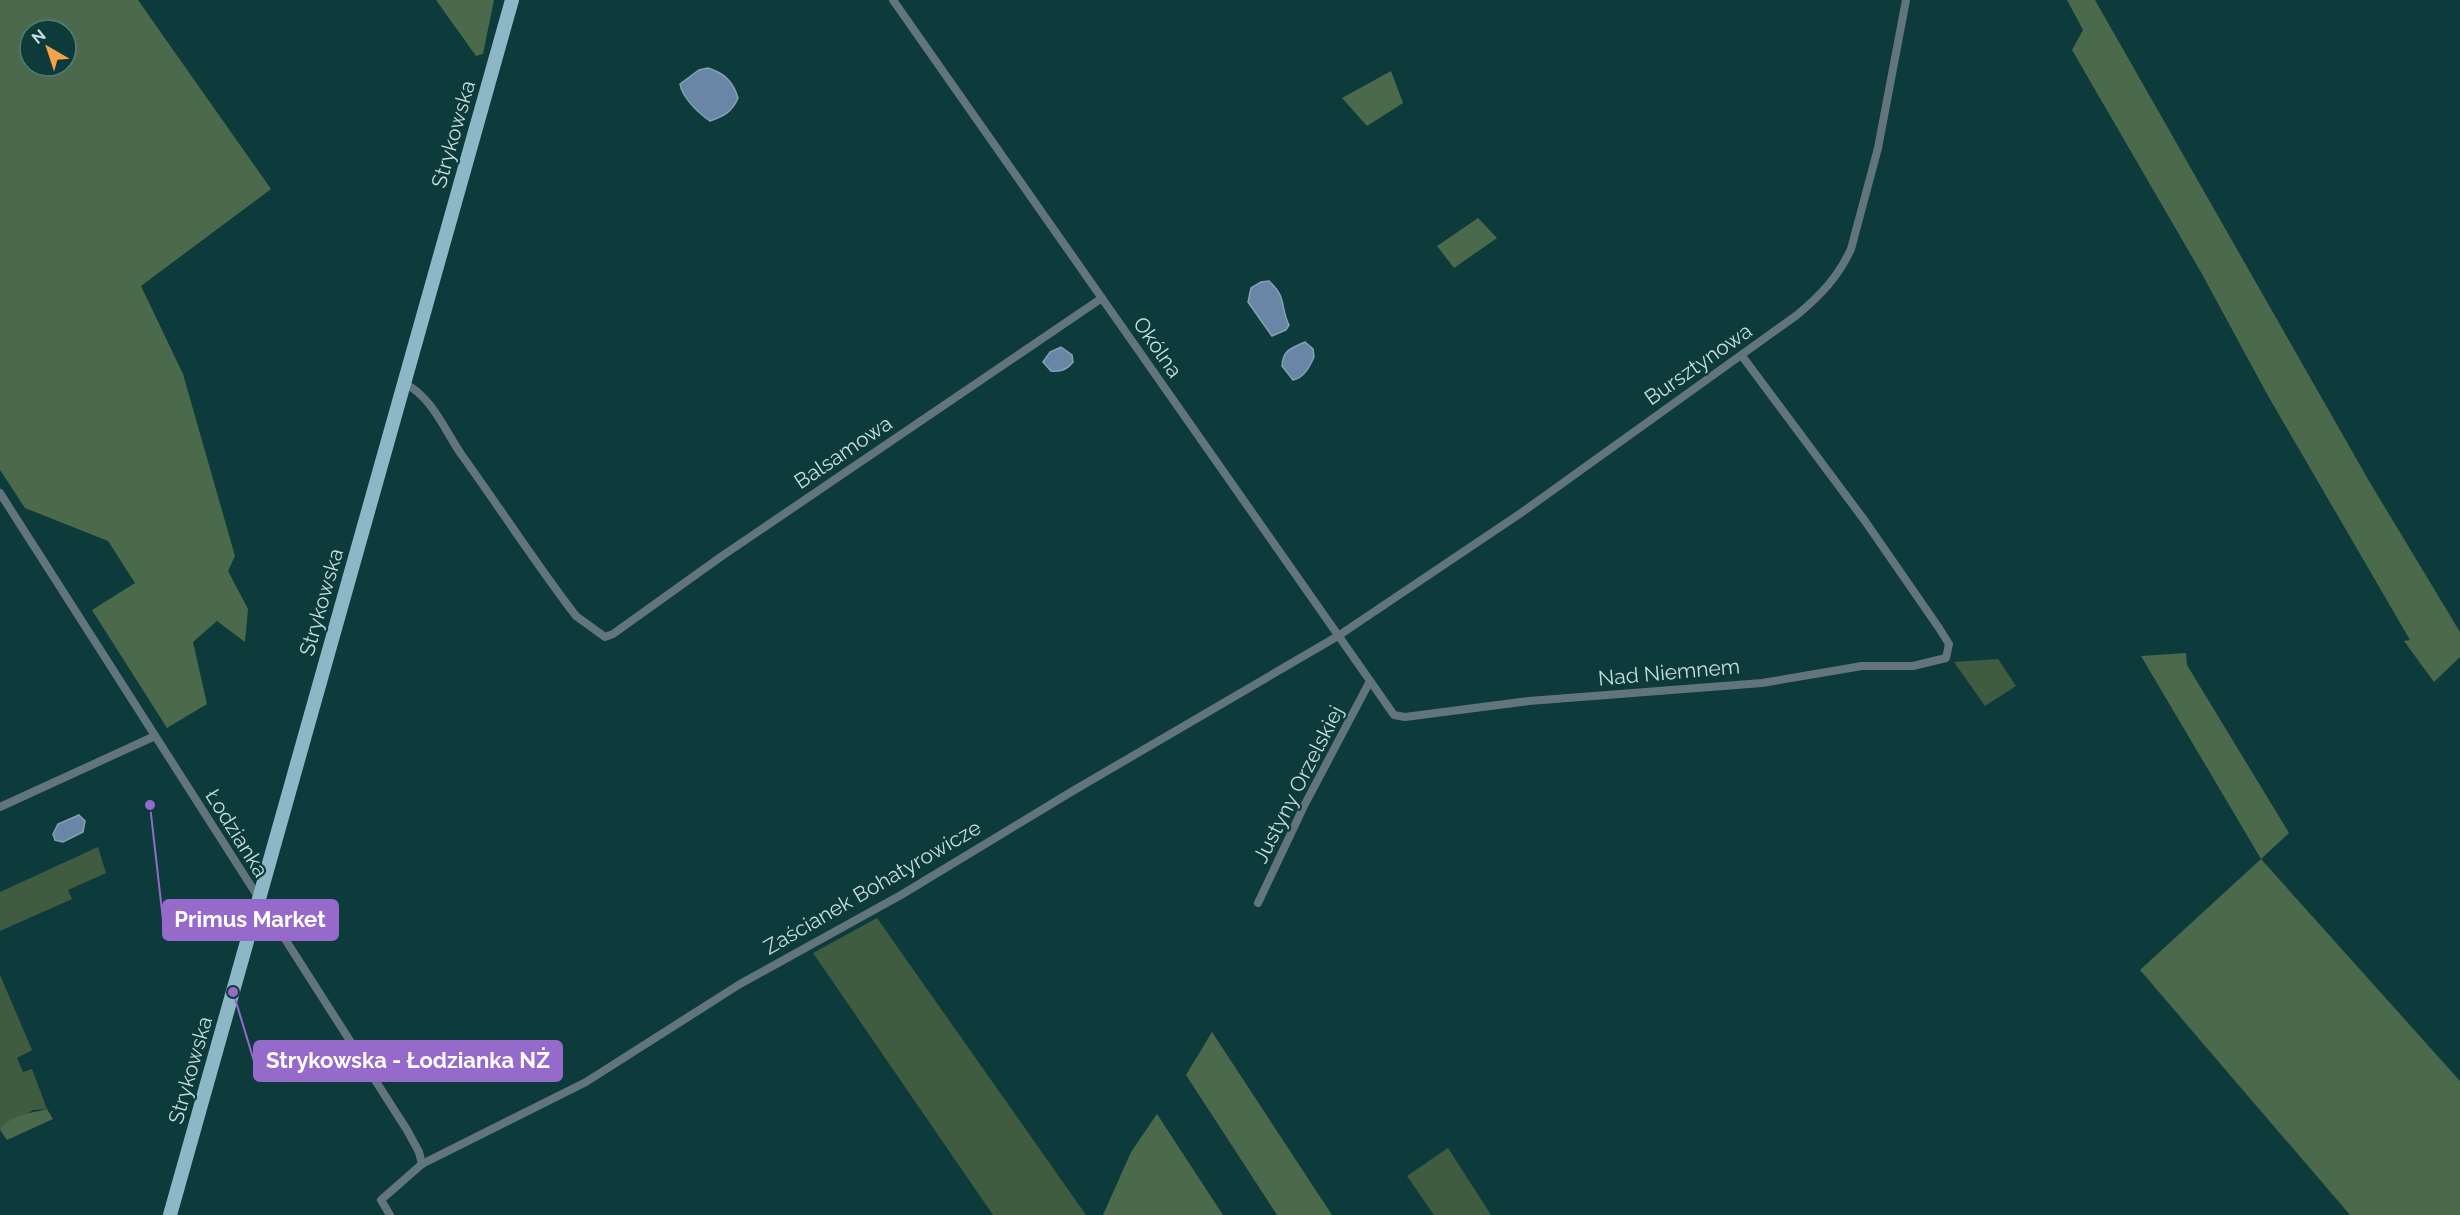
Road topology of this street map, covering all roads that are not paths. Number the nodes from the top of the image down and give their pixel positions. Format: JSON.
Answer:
{"nodes":[{"id":1,"x":512,"y":0,"type":"edge"},
{"id":2,"x":893,"y":0,"type":"edge"},
{"id":3,"x":1906,"y":0,"type":"edge"},
{"id":4,"x":1102,"y":298,"type":"junction"},
{"id":5,"x":1742,"y":356,"type":"junction"},
{"id":6,"x":404,"y":383,"type":"junction"},
{"id":7,"x":0,"y":493,"type":"edge"},
{"id":8,"x":1338,"y":636,"type":"junction"},
{"id":9,"x":1370,"y":681,"type":"junction"},
{"id":10,"x":1394,"y":714,"type":"joint"},
{"id":11,"x":155,"y":736,"type":"junction"},
{"id":12,"x":0,"y":807,"type":"edge"},
{"id":13,"x":259,"y":901,"type":"junction"},
{"id":14,"x":1258,"y":903,"type":"dead end"},
{"id":15,"x":422,"y":1164,"type":"junction"},
{"id":16,"x":170,"y":1215,"type":"edge"},
{"id":17,"x":390,"y":1215,"type":"edge"}],
"edges":[{"from":1,"to":6,"type":"main road","name":"Strykowska"},
{"from":2,"to":4,"type":"street","name":"Okólna"},
{"from":3,"to":5,"type":"street","name":"Bursztynowa"},
{"from":4,"to":6,"type":"street","name":"Balsamowa"},
{"from":4,"to":8,"type":"street","name":"Okólna"},
{"from":5,"to":8,"type":"street","name":"Bursztynowa"},
{"from":5,"to":10,"type":"street","name":"Nad Niemnem"},
{"from":6,"to":13,"type":"main road","name":"Strykowska"},
{"from":7,"to":11,"type":"street","name":"Łodzianka"},
{"from":8,"to":9,"type":"street","name":"Okólna"},
{"from":8,"to":15,"type":"street","name":"Zaścianek Bohatyrowicze"},
{"from":9,"to":10,"type":"street","name":"Okólna"},
{"from":9,"to":14,"type":"street","name":"Justyny Orzelskiej"},
{"from":11,"to":12,"type":"street"},
{"from":11,"to":13,"type":"street","name":"Łodzianka"},
{"from":13,"to":15,"type":"street","name":"Łodzianka"},
{"from":13,"to":16,"type":"main road","name":"Strykowska"},
{"from":15,"to":17,"type":"street"}]}
